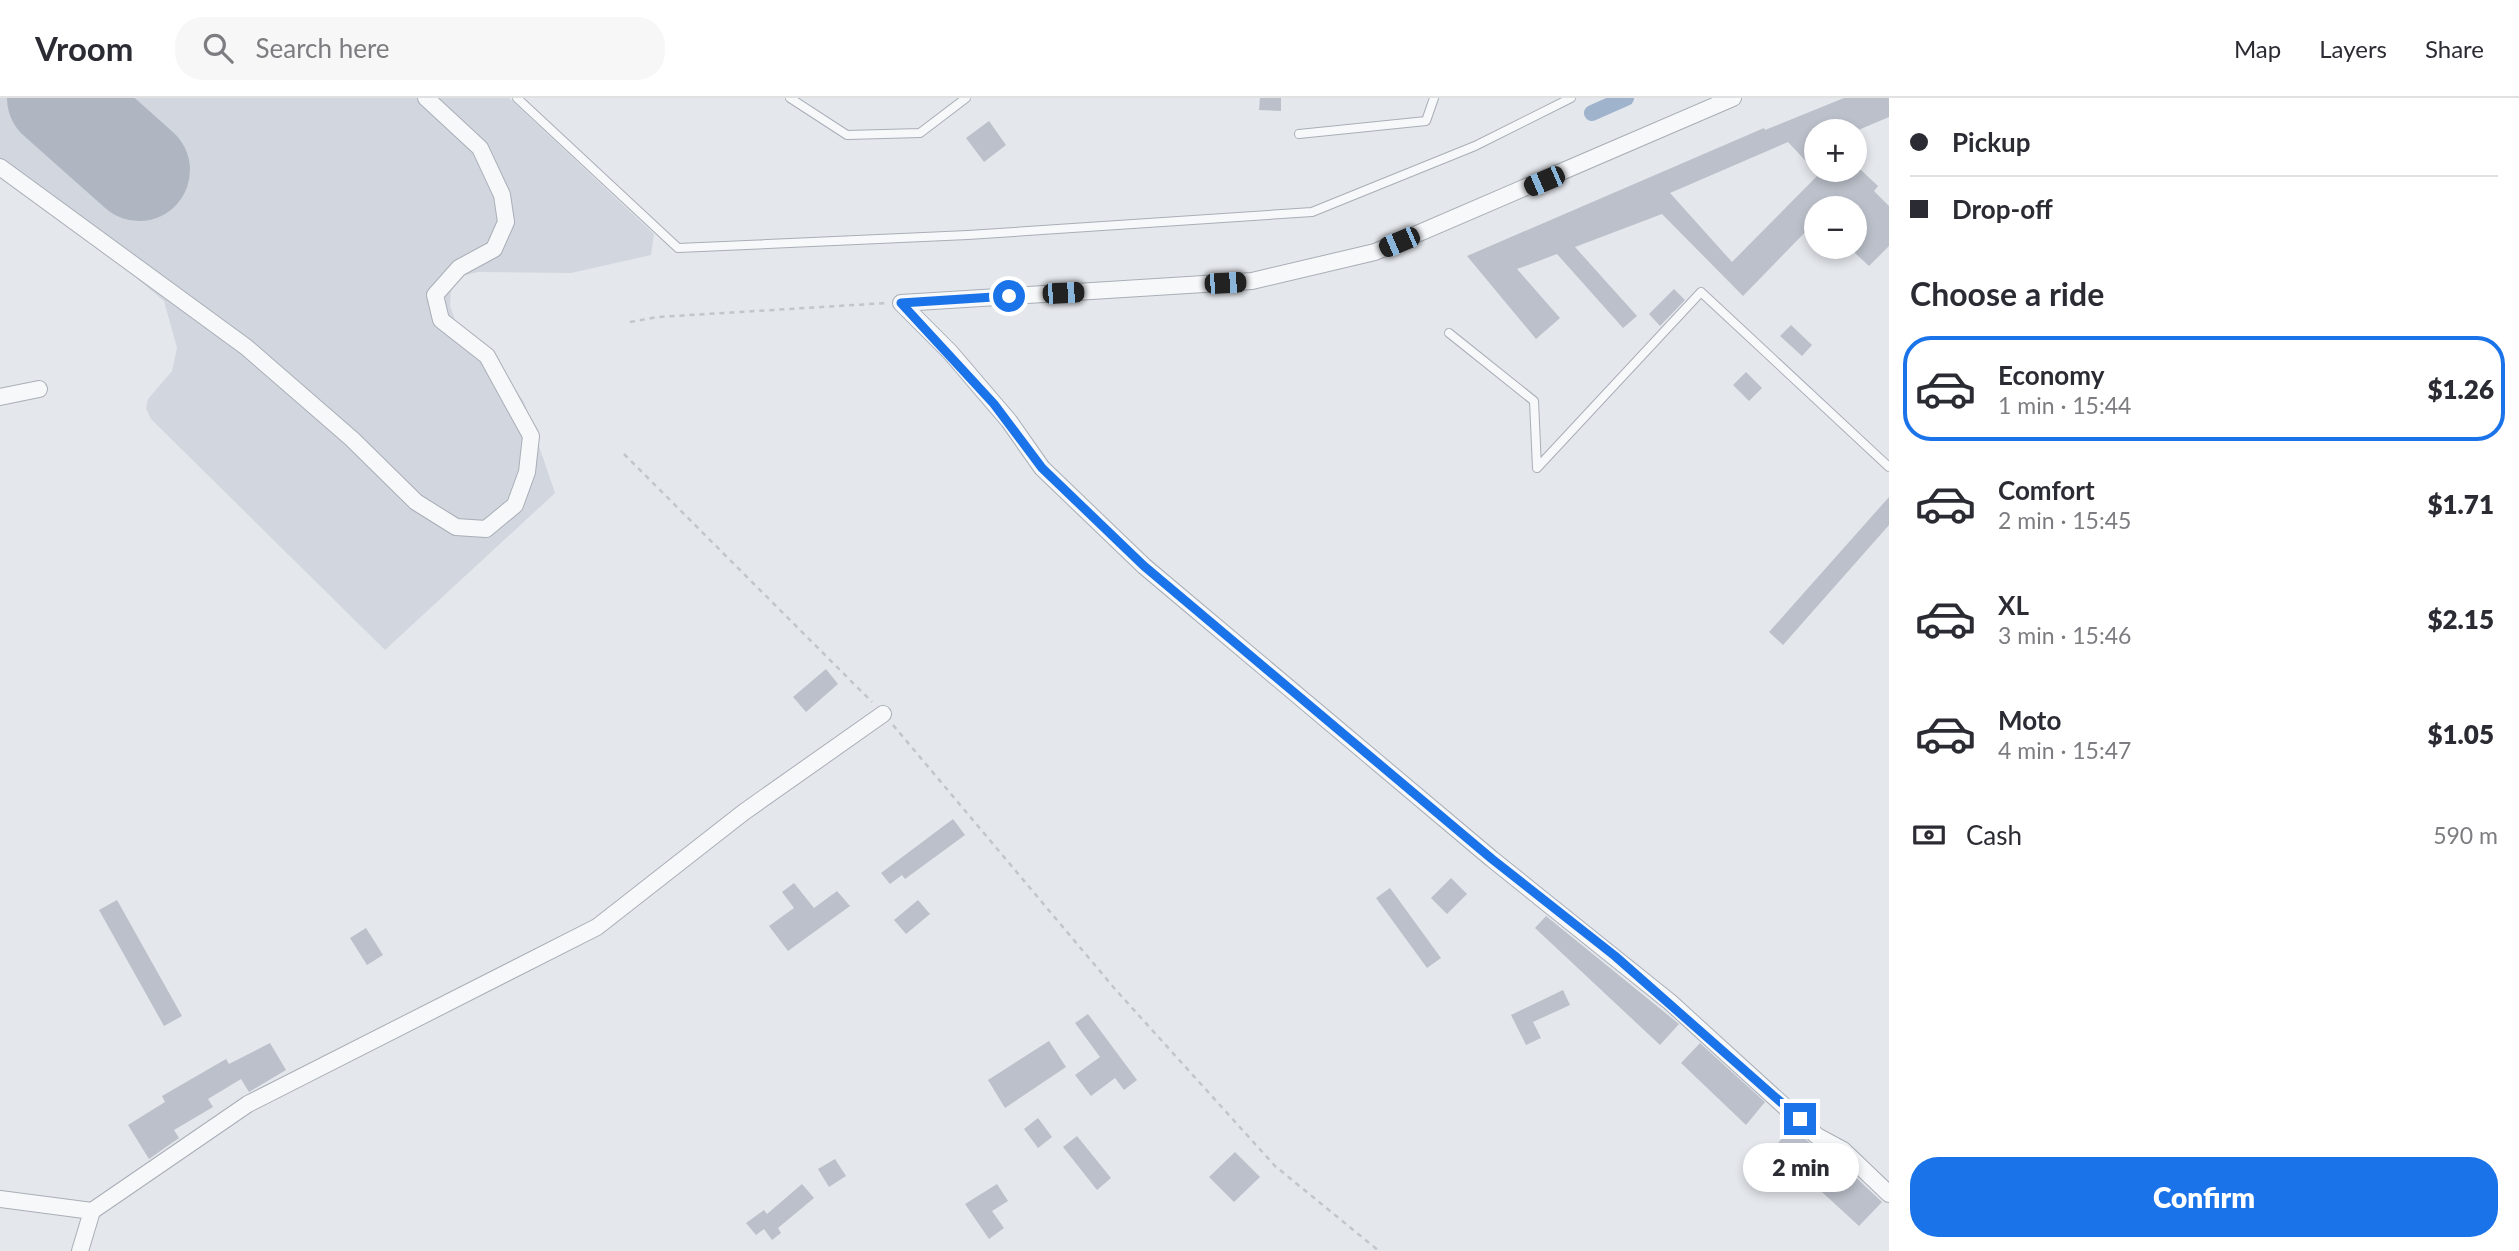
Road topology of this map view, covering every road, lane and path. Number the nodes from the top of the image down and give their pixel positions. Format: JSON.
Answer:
{"nodes":[{"id":1,"x":426,"y":98,"type":"edge"},
{"id":2,"x":517,"y":98,"type":"edge"},
{"id":3,"x":790,"y":98,"type":"edge"},
{"id":4,"x":966,"y":98,"type":"edge"},
{"id":5,"x":1434,"y":98,"type":"edge"},
{"id":6,"x":1571,"y":98,"type":"edge"},
{"id":7,"x":1733,"y":98,"type":"edge"},
{"id":8,"x":1299,"y":135,"type":"dead end"},
{"id":9,"x":0,"y":167,"type":"edge"},
{"id":10,"x":901,"y":303,"type":"junction"},
{"id":11,"x":630,"y":322,"type":"dead end"},
{"id":12,"x":1449,"y":333,"type":"dead end"},
{"id":13,"x":39,"y":389,"type":"dead end"},
{"id":14,"x":0,"y":397,"type":"edge"},
{"id":15,"x":624,"y":454,"type":"dead end"},
{"id":16,"x":1889,"y":467,"type":"edge"},
{"id":17,"x":883,"y":714,"type":"junction"},
{"id":18,"x":1889,"y":1194,"type":"edge"},
{"id":19,"x":0,"y":1199,"type":"edge"},
{"id":20,"x":92,"y":1211,"type":"junction"},
{"id":21,"x":80,"y":1251,"type":"edge"},
{"id":22,"x":1379,"y":1251,"type":"edge"}],
"edges":[{"from":1,"to":9,"type":"street"},
{"from":2,"to":6,"type":"lane"},
{"from":3,"to":4,"type":"lane"},
{"from":5,"to":8,"type":"lane"},
{"from":7,"to":10,"type":"street"},
{"from":10,"to":11,"type":"path"},
{"from":10,"to":18,"type":"street"},
{"from":12,"to":16,"type":"lane"},
{"from":13,"to":14,"type":"street"},
{"from":15,"to":17,"type":"path"},
{"from":17,"to":20,"type":"street"},
{"from":17,"to":22,"type":"path"},
{"from":19,"to":20,"type":"street"},
{"from":20,"to":21,"type":"street"}]}
